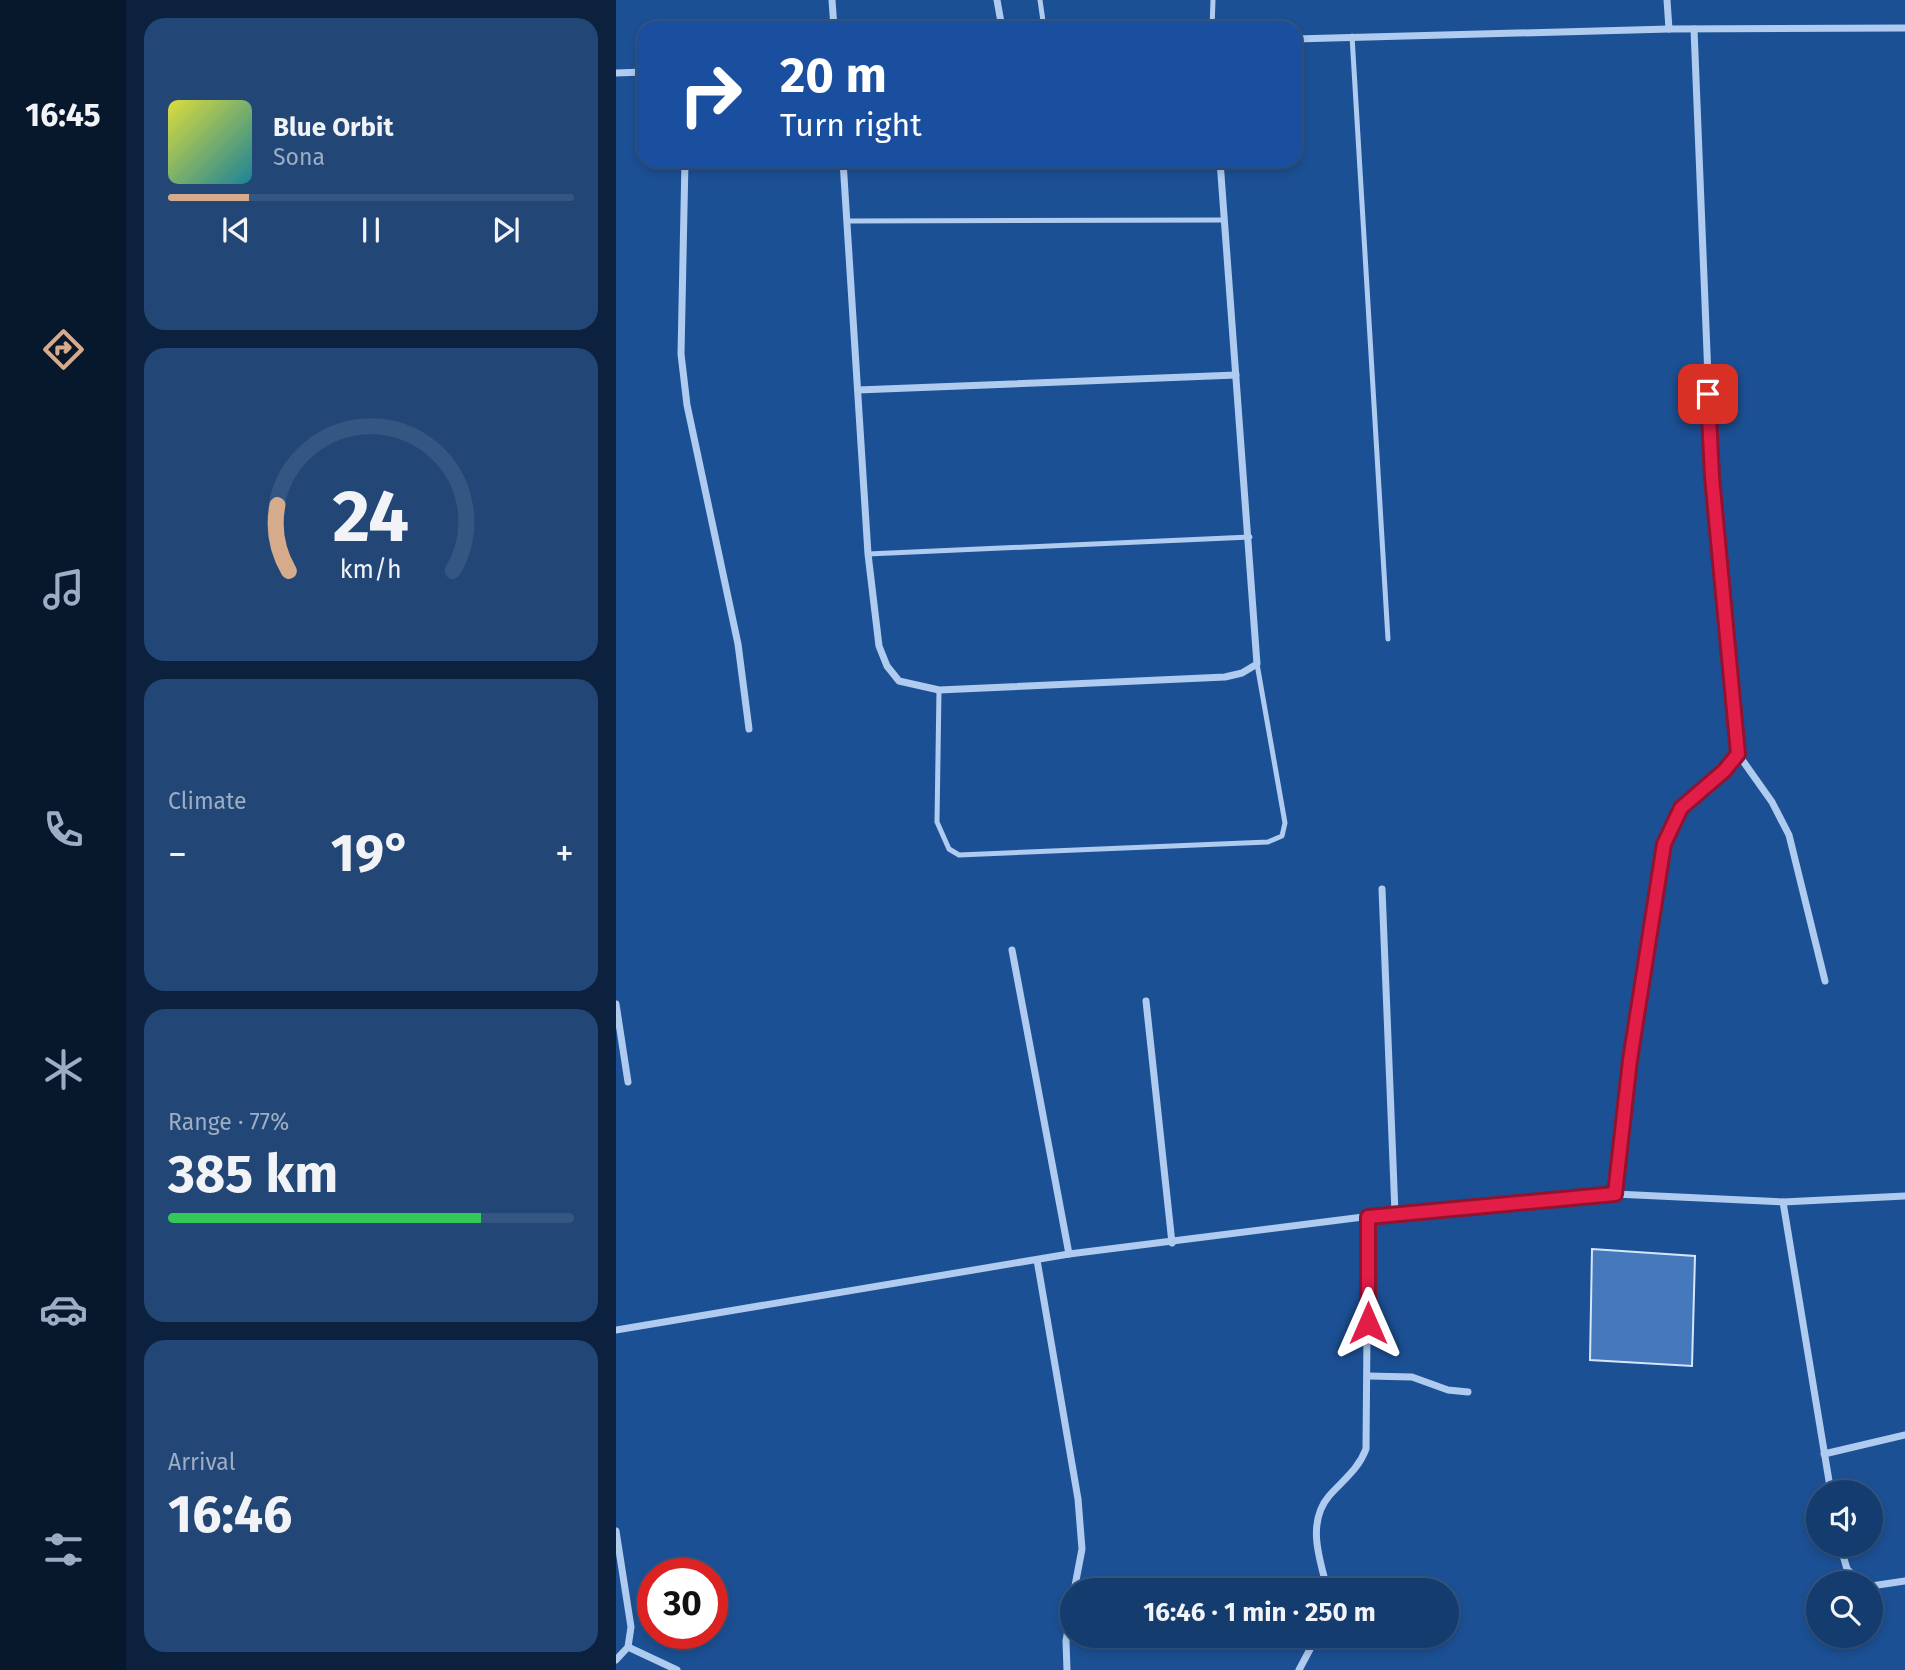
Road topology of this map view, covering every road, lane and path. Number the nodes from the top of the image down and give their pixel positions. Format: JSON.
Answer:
{"nodes":[{"id":1,"x":832,"y":0,"type":"edge"},
{"id":2,"x":997,"y":0,"type":"edge"},
{"id":3,"x":1040,"y":0,"type":"edge"},
{"id":4,"x":1213,"y":0,"type":"edge"},
{"id":5,"x":1667,"y":0,"type":"edge"},
{"id":6,"x":834,"y":21,"type":"edge"},
{"id":7,"x":1001,"y":21,"type":"edge"},
{"id":8,"x":1043,"y":21,"type":"edge"},
{"id":9,"x":1212,"y":21,"type":"edge"},
{"id":10,"x":1905,"y":28,"type":"edge"},
{"id":11,"x":1669,"y":29,"type":"junction"},
{"id":12,"x":1694,"y":29,"type":"junction"},
{"id":13,"x":1352,"y":36,"type":"junction"},
{"id":14,"x":1302,"y":39,"type":"edge"},
{"id":15,"x":637,"y":72,"type":"edge"},
{"id":16,"x":616,"y":73,"type":"edge"},
{"id":17,"x":685,"y":168,"type":"edge"},
{"id":18,"x":843,"y":168,"type":"edge"},
{"id":19,"x":1220,"y":168,"type":"edge"},
{"id":20,"x":1224,"y":220,"type":"junction"},
{"id":21,"x":847,"y":221,"type":"junction"},
{"id":22,"x":1236,"y":374,"type":"junction"},
{"id":23,"x":858,"y":390,"type":"junction"},
{"id":24,"x":1250,"y":537,"type":"junction"},
{"id":25,"x":868,"y":554,"type":"junction"},
{"id":26,"x":1388,"y":639,"type":"dead end"},
{"id":27,"x":1257,"y":664,"type":"junction"},
{"id":28,"x":939,"y":690,"type":"junction"},
{"id":29,"x":749,"y":729,"type":"dead end"},
{"id":30,"x":1738,"y":754,"type":"junction"},
{"id":31,"x":1382,"y":889,"type":"dead end"},
{"id":32,"x":1012,"y":950,"type":"dead end"},
{"id":33,"x":1825,"y":981,"type":"dead end"},
{"id":34,"x":1146,"y":1001,"type":"dead end"},
{"id":35,"x":616,"y":1004,"type":"edge"},
{"id":36,"x":628,"y":1082,"type":"dead end"},
{"id":37,"x":1615,"y":1194,"type":"junction"},
{"id":38,"x":1905,"y":1196,"type":"edge"},
{"id":39,"x":1783,"y":1202,"type":"junction"},
{"id":40,"x":1395,"y":1213,"type":"junction"},
{"id":41,"x":1368,"y":1217,"type":"junction"},
{"id":42,"x":1172,"y":1243,"type":"junction"},
{"id":43,"x":1069,"y":1254,"type":"junction"},
{"id":44,"x":1037,"y":1260,"type":"junction"},
{"id":45,"x":616,"y":1330,"type":"edge"},
{"id":46,"x":1368,"y":1376,"type":"junction"},
{"id":47,"x":1468,"y":1392,"type":"dead end"},
{"id":48,"x":1905,"y":1435,"type":"edge"},
{"id":49,"x":1824,"y":1454,"type":"junction"},
{"id":50,"x":1829,"y":1480,"type":"edge"},
{"id":51,"x":616,"y":1531,"type":"edge"},
{"id":52,"x":1076,"y":1578,"type":"edge"},
{"id":53,"x":1325,"y":1578,"type":"edge"},
{"id":54,"x":1905,"y":1581,"type":"edge"},
{"id":55,"x":1883,"y":1584,"type":"edge"},
{"id":56,"x":628,"y":1647,"type":"junction"},
{"id":57,"x":1066,"y":1648,"type":"edge"},
{"id":58,"x":1311,"y":1648,"type":"edge"},
{"id":59,"x":616,"y":1660,"type":"edge"},
{"id":60,"x":677,"y":1670,"type":"edge"},
{"id":61,"x":1067,"y":1670,"type":"edge"},
{"id":62,"x":1299,"y":1670,"type":"edge"}],
"edges":[{"from":1,"to":6,"type":"street"},
{"from":2,"to":7,"type":"street"},
{"from":3,"to":8,"type":"lane"},
{"from":4,"to":9,"type":"lane"},
{"from":5,"to":11,"type":"street"},
{"from":10,"to":12,"type":"street"},
{"from":11,"to":12,"type":"street"},
{"from":11,"to":13,"type":"street"},
{"from":12,"to":30,"type":"street"},
{"from":13,"to":14,"type":"street"},
{"from":13,"to":26,"type":"lane"},
{"from":15,"to":16,"type":"street"},
{"from":17,"to":29,"type":"street"},
{"from":18,"to":21,"type":"street"},
{"from":19,"to":20,"type":"street"},
{"from":20,"to":21,"type":"lane"},
{"from":20,"to":22,"type":"street"},
{"from":21,"to":23,"type":"street"},
{"from":22,"to":23,"type":"street"},
{"from":22,"to":24,"type":"street"},
{"from":23,"to":25,"type":"street"},
{"from":24,"to":25,"type":"lane"},
{"from":24,"to":27,"type":"street"},
{"from":25,"to":28,"type":"street"},
{"from":27,"to":28,"type":"street"},
{"from":27,"to":28,"type":"lane"},
{"from":30,"to":33,"type":"street"},
{"from":30,"to":37,"type":"street"},
{"from":31,"to":40,"type":"street"},
{"from":32,"to":43,"type":"street"},
{"from":34,"to":42,"type":"street"},
{"from":35,"to":36,"type":"street"},
{"from":37,"to":39,"type":"street"},
{"from":37,"to":40,"type":"street"},
{"from":38,"to":39,"type":"street"},
{"from":39,"to":49,"type":"street"},
{"from":40,"to":41,"type":"street"},
{"from":41,"to":42,"type":"street"},
{"from":41,"to":46,"type":"street"},
{"from":42,"to":43,"type":"street"},
{"from":43,"to":44,"type":"street"},
{"from":44,"to":45,"type":"street"},
{"from":44,"to":52,"type":"street"},
{"from":46,"to":47,"type":"street"},
{"from":46,"to":53,"type":"street"},
{"from":48,"to":49,"type":"street"},
{"from":49,"to":50,"type":"street"},
{"from":51,"to":56,"type":"street"},
{"from":54,"to":55,"type":"street"},
{"from":56,"to":59,"type":"street"},
{"from":56,"to":60,"type":"street"},
{"from":57,"to":61,"type":"street"},
{"from":58,"to":62,"type":"street"}]}
